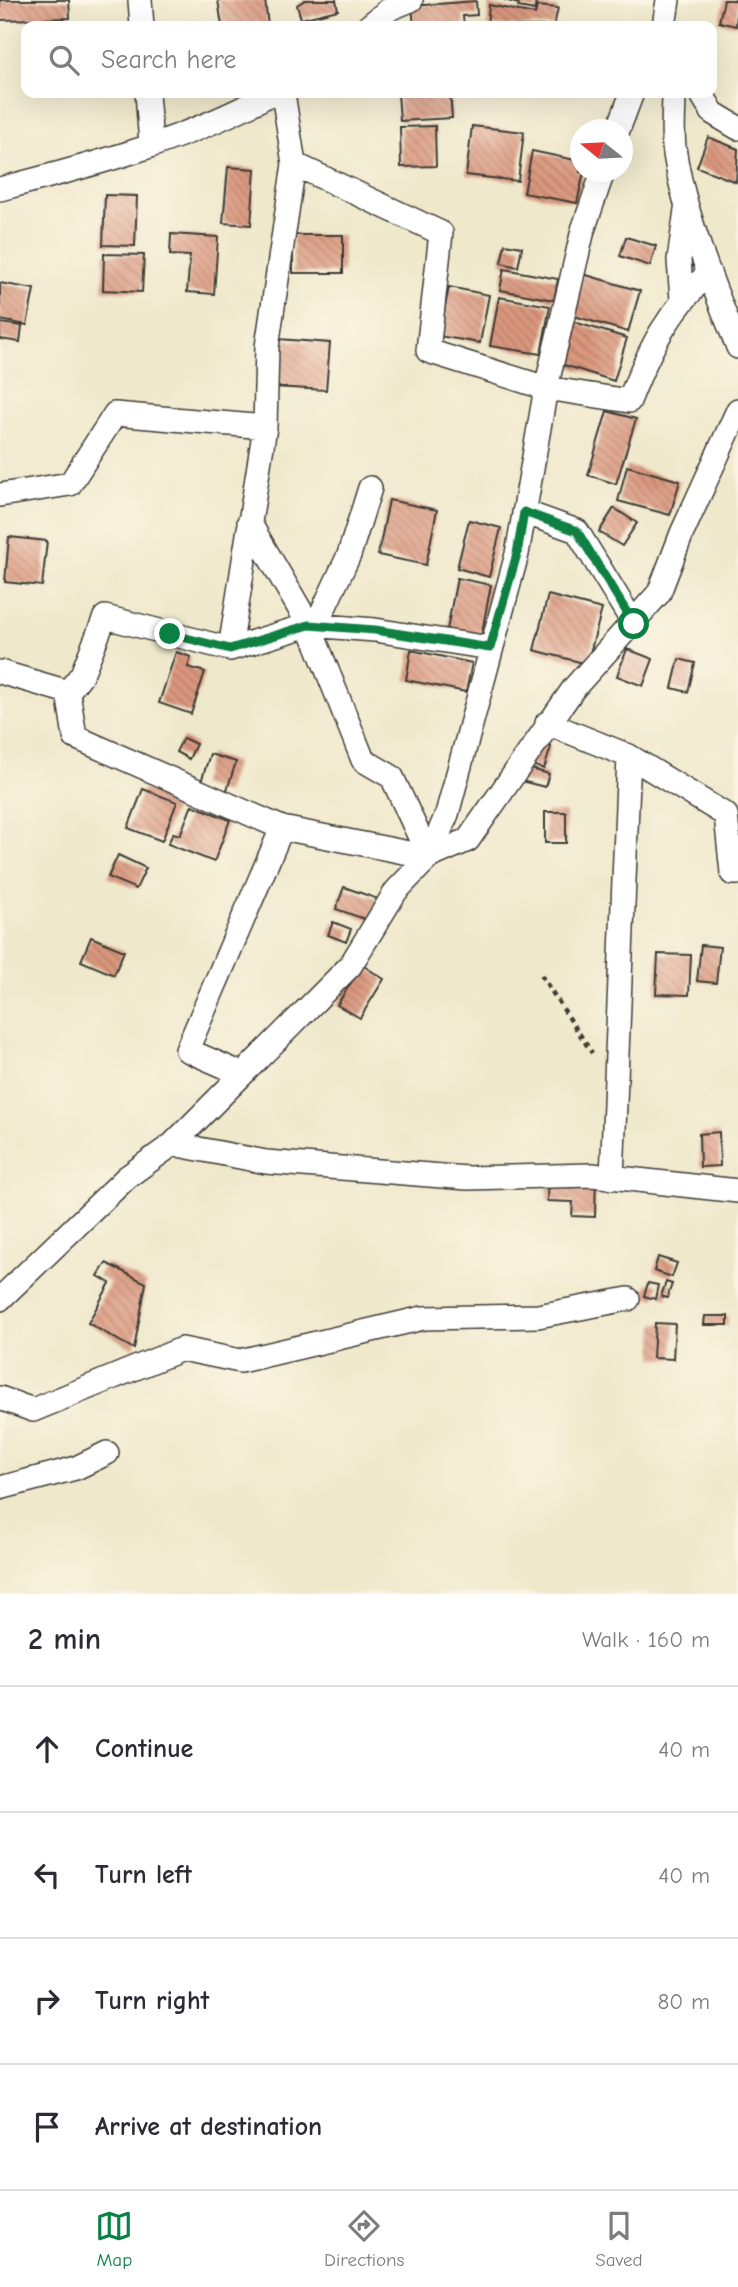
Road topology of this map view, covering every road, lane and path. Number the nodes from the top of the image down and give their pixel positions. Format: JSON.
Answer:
{"nodes":[{"id":1,"x":140,"y":0,"type":"edge"},
{"id":2,"x":411,"y":0,"type":"edge"},
{"id":3,"x":668,"y":0,"type":"edge"},
{"id":4,"x":142,"y":21,"type":"edge"},
{"id":5,"x":375,"y":21,"type":"edge"},
{"id":6,"x":665,"y":21,"type":"edge"},
{"id":7,"x":147,"y":98,"type":"edge"},
{"id":8,"x":263,"y":98,"type":"edge"},
{"id":9,"x":284,"y":98,"type":"edge"},
{"id":10,"x":630,"y":98,"type":"edge"},
{"id":11,"x":674,"y":98,"type":"edge"},
{"id":12,"x":704,"y":98,"type":"edge"},
{"id":13,"x":622,"y":119,"type":"edge"},
{"id":14,"x":738,"y":128,"type":"edge"},
{"id":15,"x":151,"y":144,"type":"junction"},
{"id":16,"x":294,"y":164,"type":"junction"},
{"id":17,"x":600,"y":182,"type":"edge"},
{"id":18,"x":0,"y":189,"type":"edge"},
{"id":19,"x":687,"y":200,"type":"junction"},
{"id":20,"x":709,"y":272,"type":"junction"},
{"id":21,"x":682,"y":300,"type":"junction"},
{"id":22,"x":738,"y":346,"type":"edge"},
{"id":23,"x":546,"y":388,"type":"junction"},
{"id":24,"x":738,"y":410,"type":"edge"},
{"id":25,"x":265,"y":427,"type":"junction"},
{"id":26,"x":370,"y":488,"type":"dead end"},
{"id":27,"x":0,"y":495,"type":"edge"},
{"id":28,"x":524,"y":512,"type":"junction"},
{"id":29,"x":249,"y":522,"type":"junction"},
{"id":30,"x":634,"y":624,"type":"junction"},
{"id":31,"x":312,"y":625,"type":"junction"},
{"id":32,"x":490,"y":648,"type":"junction"},
{"id":33,"x":230,"y":649,"type":"junction"},
{"id":34,"x":0,"y":672,"type":"edge"},
{"id":35,"x":68,"y":692,"type":"junction"},
{"id":36,"x":547,"y":723,"type":"junction"},
{"id":37,"x":629,"y":756,"type":"junction"},
{"id":38,"x":282,"y":828,"type":"junction"},
{"id":39,"x":429,"y":857,"type":"junction"},
{"id":40,"x":738,"y":873,"type":"edge"},
{"id":41,"x":541,"y":975,"type":"dead end"},
{"id":42,"x":593,"y":1054,"type":"dead end"},
{"id":43,"x":242,"y":1074,"type":"junction"},
{"id":44,"x":173,"y":1144,"type":"junction"},
{"id":45,"x":612,"y":1178,"type":"junction"},
{"id":46,"x":738,"y":1191,"type":"edge"},
{"id":47,"x":0,"y":1299,"type":"edge"},
{"id":48,"x":628,"y":1299,"type":"dead end"},
{"id":49,"x":0,"y":1398,"type":"edge"},
{"id":50,"x":107,"y":1453,"type":"dead end"},
{"id":51,"x":0,"y":1488,"type":"edge"}],
"edges":[{"from":1,"to":4,"type":"street"},
{"from":2,"to":5,"type":"street"},
{"from":3,"to":6,"type":"street"},
{"from":7,"to":15,"type":"street"},
{"from":8,"to":15,"type":"street"},
{"from":9,"to":16,"type":"street"},
{"from":10,"to":13,"type":"street"},
{"from":11,"to":19,"type":"street"},
{"from":12,"to":14,"type":"street"},
{"from":15,"to":18,"type":"street"},
{"from":16,"to":23,"type":"street"},
{"from":16,"to":25,"type":"street"},
{"from":17,"to":23,"type":"street"},
{"from":19,"to":20,"type":"street"},
{"from":19,"to":21,"type":"street"},
{"from":20,"to":21,"type":"street"},
{"from":20,"to":22,"type":"street"},
{"from":21,"to":23,"type":"street"},
{"from":23,"to":28,"type":"street"},
{"from":24,"to":30,"type":"street"},
{"from":25,"to":27,"type":"street"},
{"from":25,"to":29,"type":"street"},
{"from":26,"to":31,"type":"street"},
{"from":28,"to":30,"type":"street"},
{"from":28,"to":32,"type":"street"},
{"from":29,"to":31,"type":"street"},
{"from":29,"to":33,"type":"street"},
{"from":30,"to":36,"type":"street"},
{"from":31,"to":32,"type":"street"},
{"from":31,"to":33,"type":"street"},
{"from":31,"to":39,"type":"street"},
{"from":32,"to":39,"type":"street"},
{"from":33,"to":35,"type":"street"},
{"from":34,"to":35,"type":"street"},
{"from":35,"to":38,"type":"street"},
{"from":36,"to":37,"type":"street"},
{"from":36,"to":39,"type":"street"},
{"from":37,"to":40,"type":"street"},
{"from":37,"to":45,"type":"street"},
{"from":38,"to":39,"type":"street"},
{"from":38,"to":43,"type":"street"},
{"from":39,"to":43,"type":"street"},
{"from":41,"to":42,"type":"path"},
{"from":43,"to":44,"type":"street"},
{"from":44,"to":45,"type":"street"},
{"from":44,"to":47,"type":"street"},
{"from":45,"to":46,"type":"street"},
{"from":48,"to":49,"type":"street"},
{"from":50,"to":51,"type":"street"}]}
